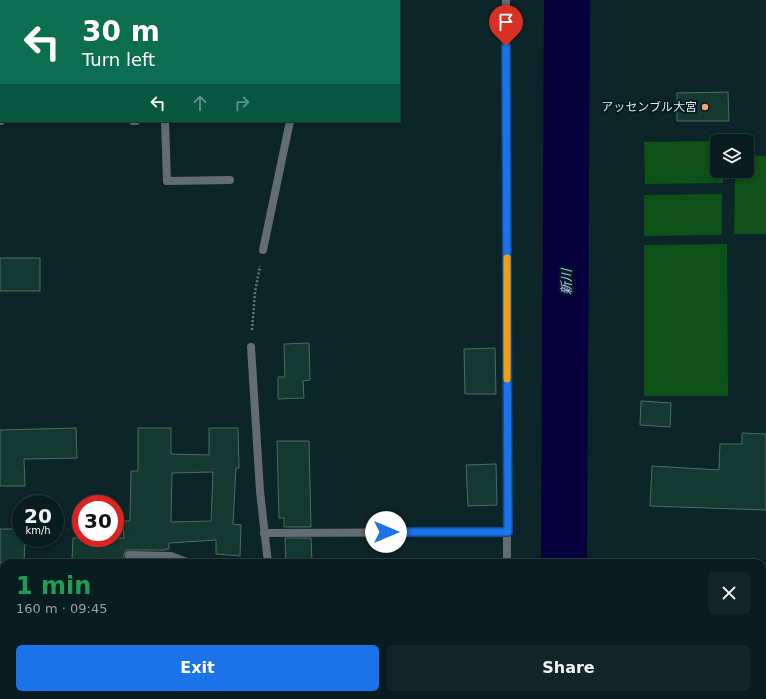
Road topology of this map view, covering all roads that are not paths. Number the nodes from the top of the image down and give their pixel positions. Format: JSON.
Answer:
{"nodes":[{"id":1,"x":506,"y":0,"type":"edge"},
{"id":2,"x":165,"y":122,"type":"edge"},
{"id":3,"x":290,"y":122,"type":"edge"},
{"id":4,"x":230,"y":180,"type":"dead end"},
{"id":5,"x":263,"y":250,"type":"road end"},
{"id":6,"x":251,"y":347,"type":"road end"},
{"id":7,"x":508,"y":532,"type":"junction"},
{"id":8,"x":264,"y":533,"type":"junction"},
{"id":9,"x":129,"y":555,"type":"dead end"},
{"id":10,"x":179,"y":559,"type":"edge"},
{"id":11,"x":267,"y":559,"type":"edge"},
{"id":12,"x":507,"y":559,"type":"edge"}],
"edges":[{"from":1,"to":7,"type":"street"},
{"from":2,"to":4,"type":"street"},
{"from":3,"to":5,"type":"street"},
{"from":6,"to":8,"type":"street"},
{"from":7,"to":8,"type":"street"},
{"from":7,"to":12,"type":"street"},
{"from":8,"to":11,"type":"street"},
{"from":9,"to":10,"type":"street"}]}
